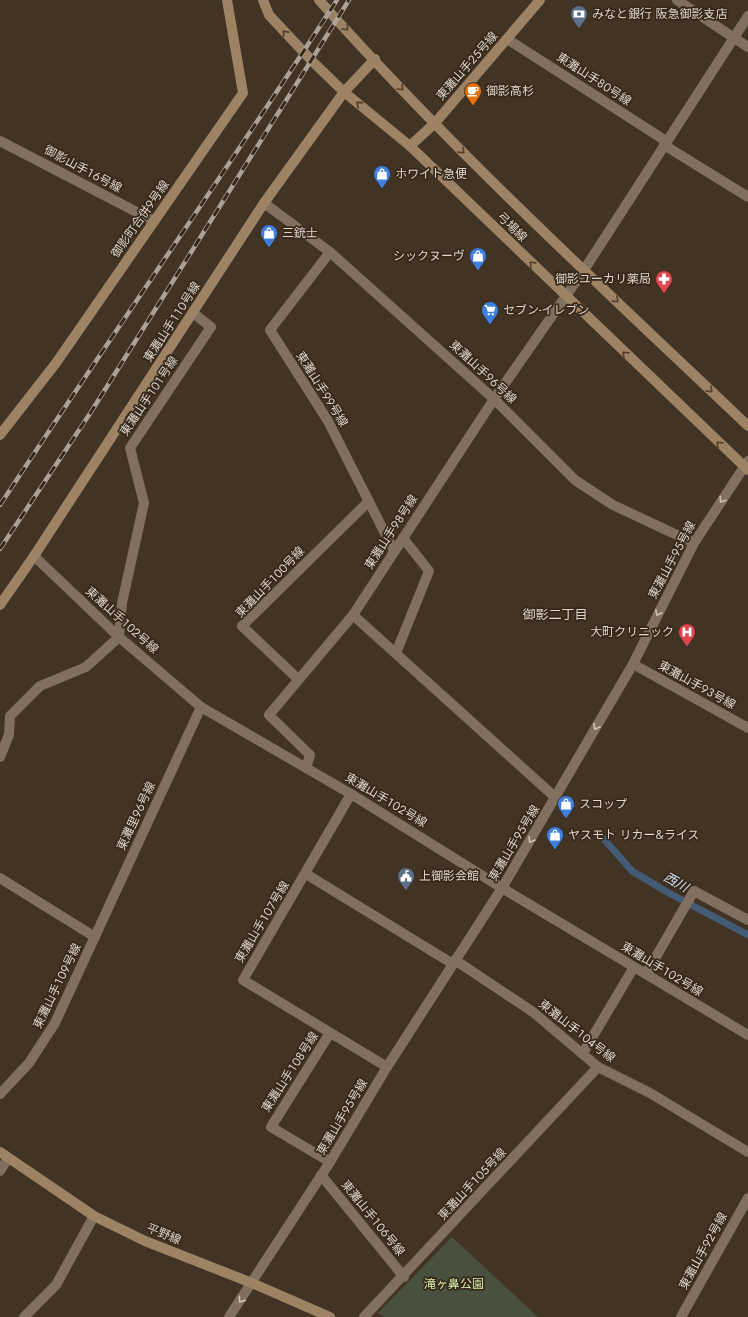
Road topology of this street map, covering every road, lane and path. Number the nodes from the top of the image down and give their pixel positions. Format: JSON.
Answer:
{"nodes":[{"id":1,"x":227,"y":0,"type":"edge"},
{"id":2,"x":263,"y":0,"type":"edge"},
{"id":3,"x":319,"y":0,"type":"edge"},
{"id":4,"x":540,"y":0,"type":"edge"},
{"id":5,"x":676,"y":0,"type":"edge"},
{"id":6,"x":748,"y":16,"type":"edge"},
{"id":7,"x":733,"y":38,"type":"junction"},
{"id":8,"x":507,"y":39,"type":"junction"},
{"id":9,"x":748,"y":47,"type":"edge"},
{"id":10,"x":374,"y":59,"type":"junction"},
{"id":11,"x":344,"y":92,"type":"junction"},
{"id":12,"x":434,"y":123,"type":"junction"},
{"id":13,"x":0,"y":140,"type":"edge"},
{"id":14,"x":665,"y":143,"type":"junction"},
{"id":15,"x":410,"y":146,"type":"junction"},
{"id":16,"x":748,"y":197,"type":"edge"},
{"id":17,"x":264,"y":203,"type":"junction"},
{"id":18,"x":154,"y":221,"type":"junction"},
{"id":19,"x":330,"y":252,"type":"junction"},
{"id":20,"x":584,"y":270,"type":"junction"},
{"id":21,"x":565,"y":297,"type":"junction"},
{"id":22,"x":193,"y":313,"type":"junction"},
{"id":23,"x":494,"y":399,"type":"junction"},
{"id":24,"x":748,"y":426,"type":"edge"},
{"id":25,"x":0,"y":435,"type":"edge"},
{"id":26,"x":747,"y":466,"type":"edge"},
{"id":27,"x":369,"y":501,"type":"junction"},
{"id":28,"x":403,"y":538,"type":"junction"},
{"id":29,"x":694,"y":543,"type":"junction"},
{"id":30,"x":394,"y":551,"type":"junction"},
{"id":31,"x":34,"y":556,"type":"junction"},
{"id":32,"x":0,"y":605,"type":"edge"},
{"id":33,"x":353,"y":615,"type":"junction"},
{"id":34,"x":119,"y":637,"type":"junction"},
{"id":35,"x":396,"y":653,"type":"junction"},
{"id":36,"x":633,"y":664,"type":"junction"},
{"id":37,"x":298,"y":679,"type":"junction"},
{"id":38,"x":201,"y":707,"type":"junction"},
{"id":39,"x":748,"y":728,"type":"edge"},
{"id":40,"x":0,"y":757,"type":"edge"},
{"id":41,"x":306,"y":768,"type":"junction"},
{"id":42,"x":351,"y":794,"type":"junction"},
{"id":43,"x":556,"y":798,"type":"junction"},
{"id":44,"x":306,"y":874,"type":"junction"},
{"id":45,"x":0,"y":878,"type":"edge"},
{"id":46,"x":502,"y":888,"type":"junction"},
{"id":47,"x":748,"y":920,"type":"edge"},
{"id":48,"x":95,"y":937,"type":"junction"},
{"id":49,"x":454,"y":962,"type":"junction"},
{"id":50,"x":634,"y":967,"type":"junction"},
{"id":51,"x":646,"y":974,"type":"junction"},
{"id":52,"x":330,"y":1034,"type":"junction"},
{"id":53,"x":748,"y":1035,"type":"edge"},
{"id":54,"x":583,"y":1053,"type":"junction"},
{"id":55,"x":387,"y":1067,"type":"junction"},
{"id":56,"x":598,"y":1067,"type":"junction"},
{"id":57,"x":0,"y":1094,"type":"edge"},
{"id":58,"x":748,"y":1152,"type":"edge"},
{"id":59,"x":4,"y":1155,"type":"edge"},
{"id":60,"x":330,"y":1162,"type":"junction"},
{"id":61,"x":0,"y":1171,"type":"edge"},
{"id":62,"x":321,"y":1175,"type":"junction"},
{"id":63,"x":748,"y":1198,"type":"edge"},
{"id":64,"x":94,"y":1216,"type":"junction"},
{"id":65,"x":404,"y":1276,"type":"junction"},
{"id":66,"x":252,"y":1282,"type":"junction"},
{"id":67,"x":27,"y":1316,"type":"edge"},
{"id":68,"x":229,"y":1317,"type":"edge"},
{"id":69,"x":330,"y":1317,"type":"edge"},
{"id":70,"x":364,"y":1317,"type":"edge"},
{"id":71,"x":681,"y":1317,"type":"edge"}],
"edges":[{"from":1,"to":18,"type":"street","name":"御影町合併９号線"},
{"from":11,"to":2,"type":"street","name":"弓場線","one_way":true},
{"from":3,"to":10,"type":"street","name":"弓場線","one_way":true},
{"from":4,"to":8,"type":"street","name":"東灘山手２５号線"},
{"from":5,"to":7,"type":"street"},
{"from":6,"to":7,"type":"street","name":"東灘山手９８号線"},
{"from":7,"to":9,"type":"street"},
{"from":7,"to":14,"type":"street","name":"東灘山手９８号線"},
{"from":8,"to":12,"type":"street","name":"東灘山手２５号線"},
{"from":8,"to":14,"type":"street","name":"東灘山手８０号線"},
{"from":10,"to":11,"type":"street","name":"東灘山手１１０号線"},
{"from":10,"to":12,"type":"street","name":"弓場線","one_way":true},
{"from":15,"to":11,"type":"street","name":"弓場線","one_way":true},
{"from":11,"to":17,"type":"street","name":"東灘山手１１０号線"},
{"from":12,"to":15,"type":"street","name":"東灘山手２５号線"},
{"from":12,"to":20,"type":"street","name":"弓場線","one_way":true},
{"from":13,"to":18,"type":"street","name":"御影山手１６号線"},
{"from":14,"to":16,"type":"street","name":"東灘山手８０号線"},
{"from":14,"to":20,"type":"street","name":"東灘山手９８号線"},
{"from":21,"to":15,"type":"street","name":"弓場線","one_way":true},
{"from":17,"to":19,"type":"street","name":"東灘山手９６号線"},
{"from":17,"to":22,"type":"street","name":"東灘山手１１０号線"},
{"from":18,"to":25,"type":"street","name":"御影町合併９号線"},
{"from":19,"to":23,"type":"street","name":"東灘山手９６号線"},
{"from":19,"to":27,"type":"street","name":"東灘山手９９号線"},
{"from":20,"to":21,"type":"street","name":"東灘山手９８号線"},
{"from":20,"to":24,"type":"street","name":"弓場線","one_way":true},
{"from":21,"to":23,"type":"street","name":"東灘山手９８号線"},
{"from":26,"to":21,"type":"street","name":"弓場線","one_way":true},
{"from":22,"to":31,"type":"street","name":"東灘山手１１０号線"},
{"from":22,"to":34,"type":"street","name":"東灘山手１０１号線"},
{"from":23,"to":28,"type":"street","name":"東灘山手９８号線"},
{"from":23,"to":29,"type":"street","name":"東灘山手９６号線"},
{"from":26,"to":29,"type":"street","name":"東灘山手９５号線","one_way":true},
{"from":27,"to":30,"type":"street","name":"東灘山手９９号線"},
{"from":27,"to":37,"type":"street","name":"東灘山手１００号線"},
{"from":28,"to":30,"type":"street","name":"東灘山手９８号線"},
{"from":28,"to":35,"type":"street"},
{"from":29,"to":36,"type":"street","name":"東灘山手９５号線","one_way":true},
{"from":30,"to":33,"type":"street","name":"東灘山手９８号線"},
{"from":31,"to":32,"type":"street","name":"東灘山手１１０号線"},
{"from":31,"to":34,"type":"street","name":"東灘山手１０２号線"},
{"from":33,"to":35,"type":"street"},
{"from":33,"to":37,"type":"street","name":"東灘山手９８号線"},
{"from":34,"to":38,"type":"street","name":"東灘山手１０２号線"},
{"from":34,"to":40,"type":"street"},
{"from":35,"to":43,"type":"street"},
{"from":36,"to":39,"type":"street","name":"東灘山手９３号線"},
{"from":36,"to":43,"type":"street","name":"東灘山手９５号線","one_way":true},
{"from":37,"to":41,"type":"street","name":"東灘山手９８号線"},
{"from":38,"to":41,"type":"street","name":"東灘山手１０２号線"},
{"from":38,"to":48,"type":"street","name":"東灘里９６号線"},
{"from":41,"to":42,"type":"street","name":"東灘山手１０２号線"},
{"from":42,"to":44,"type":"street","name":"東灘山手１０７号線"},
{"from":42,"to":46,"type":"street","name":"東灘山手１０２号線"},
{"from":43,"to":46,"type":"street","name":"東灘山手９５号線","one_way":true},
{"from":44,"to":49,"type":"street","name":"東灘山手１０４号線"},
{"from":44,"to":52,"type":"street","name":"東灘山手１０７号線"},
{"from":45,"to":48,"type":"street","name":"東灘山手１０９号線"},
{"from":46,"to":49,"type":"street","name":"東灘山手９５号線"},
{"from":46,"to":50,"type":"street","name":"東灘山手１０２号線"},
{"from":47,"to":51,"type":"street"},
{"from":48,"to":57,"type":"street","name":"東灘山手１０９号線"},
{"from":49,"to":54,"type":"street","name":"東灘山手１０４号線"},
{"from":49,"to":55,"type":"street","name":"東灘山手９５号線"},
{"from":50,"to":51,"type":"street","name":"東灘山手１０２号線"},
{"from":50,"to":54,"type":"street"},
{"from":51,"to":53,"type":"street","name":"東灘山手１０２号線"},
{"from":52,"to":55,"type":"street","name":"東灘山手１０７号線"},
{"from":52,"to":60,"type":"street","name":"東灘山手１０８号線"},
{"from":54,"to":56,"type":"street","name":"東灘山手１０４号線"},
{"from":55,"to":60,"type":"street","name":"東灘山手９５号線"},
{"from":56,"to":58,"type":"street","name":"東灘山手１０４号線"},
{"from":56,"to":65,"type":"street","name":"東灘山手１０５号線"},
{"from":59,"to":61,"type":"street"},
{"from":59,"to":64,"type":"street","name":"平野線"},
{"from":60,"to":62,"type":"street","name":"東灘山手９５号線"},
{"from":62,"to":65,"type":"street","name":"東灘山手１０６号線"},
{"from":62,"to":66,"type":"street","name":"東灘山手９５号線"},
{"from":63,"to":71,"type":"street","name":"東灘山手９２号線"},
{"from":64,"to":66,"type":"street","name":"平野線"},
{"from":64,"to":67,"type":"street"},
{"from":65,"to":70,"type":"street","name":"東灘山手１０５号線"},
{"from":66,"to":68,"type":"street","name":"東灘山手９５号線","one_way":true},
{"from":66,"to":69,"type":"street","name":"平野線"}]}
